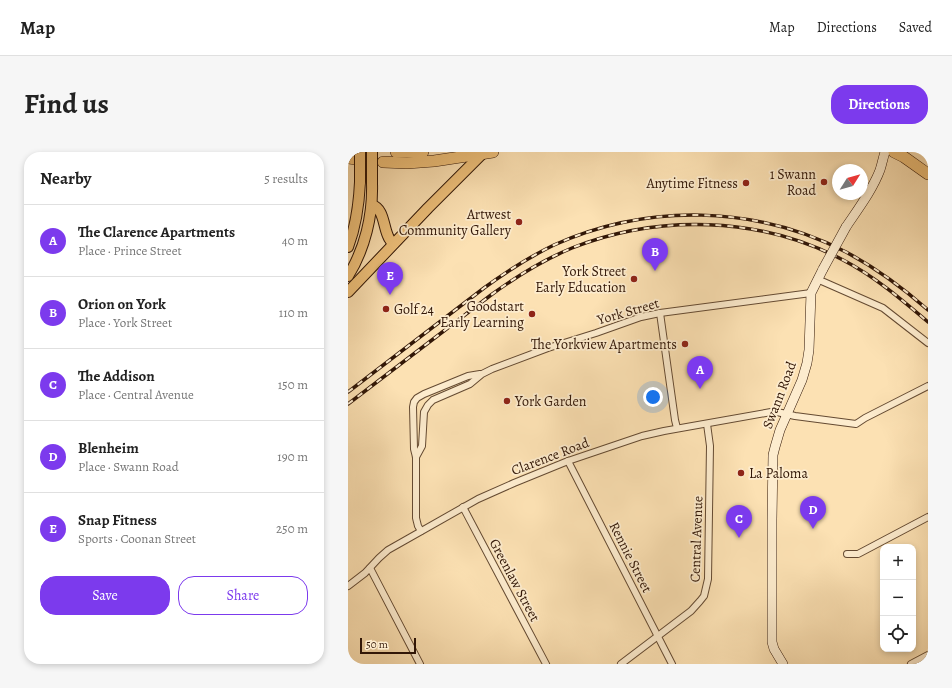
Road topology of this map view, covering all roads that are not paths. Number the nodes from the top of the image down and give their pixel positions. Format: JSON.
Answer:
{"nodes":[{"id":1,"x":372,"y":152,"type":"edge"},
{"id":2,"x":396,"y":152,"type":"edge"},
{"id":3,"x":423,"y":152,"type":"edge"},
{"id":4,"x":885,"y":152,"type":"edge"},
{"id":5,"x":894,"y":152,"type":"edge"},
{"id":6,"x":488,"y":153,"type":"edge"},
{"id":7,"x":355,"y":157,"type":"edge"},
{"id":8,"x":383,"y":162,"type":"dead end"},
{"id":9,"x":928,"y":174,"type":"edge"},
{"id":10,"x":372,"y":205,"type":"junction"},
{"id":11,"x":355,"y":224,"type":"junction"},
{"id":12,"x":394,"y":244,"type":"junction"},
{"id":13,"x":348,"y":247,"type":"edge"},
{"id":14,"x":348,"y":276,"type":"edge"},
{"id":15,"x":817,"y":279,"type":"junction"},
{"id":16,"x":348,"y":292,"type":"edge"},
{"id":17,"x":811,"y":293,"type":"junction"},
{"id":18,"x":660,"y":313,"type":"junction"},
{"id":19,"x":928,"y":343,"type":"edge"},
{"id":20,"x":482,"y":374,"type":"junction"},
{"id":21,"x":928,"y":386,"type":"edge"},
{"id":22,"x":787,"y":414,"type":"junction"},
{"id":23,"x":707,"y":424,"type":"junction"},
{"id":24,"x":677,"y":428,"type":"junction"},
{"id":25,"x":416,"y":457,"type":"junction"},
{"id":26,"x":568,"y":462,"type":"junction"},
{"id":27,"x":463,"y":507,"type":"junction"},
{"id":28,"x":928,"y":517,"type":"edge"},
{"id":29,"x":421,"y":531,"type":"junction"},
{"id":30,"x":847,"y":554,"type":"dead end"},
{"id":31,"x":370,"y":568,"type":"junction"},
{"id":32,"x":348,"y":586,"type":"edge"},
{"id":33,"x":658,"y":636,"type":"junction"},
{"id":34,"x":928,"y":655,"type":"edge"},
{"id":35,"x":420,"y":664,"type":"edge"},
{"id":36,"x":546,"y":664,"type":"edge"},
{"id":37,"x":621,"y":664,"type":"edge"},
{"id":38,"x":672,"y":664,"type":"edge"},
{"id":39,"x":783,"y":664,"type":"edge"},
{"id":40,"x":911,"y":664,"type":"edge"}],
"edges":[{"from":1,"to":10,"type":"main road","bridge":true},
{"from":2,"to":3,"type":"highway"},
{"from":4,"to":15,"type":"main road","name":"Swann Road","bridge":true},
{"from":5,"to":9,"type":"highway"},
{"from":6,"to":8,"type":"highway"},
{"from":6,"to":12,"type":"main road"},
{"from":7,"to":11,"type":"main road","bridge":true},
{"from":10,"to":11,"type":"main road"},
{"from":10,"to":12,"type":"main road"},
{"from":10,"to":14,"type":"main road"},
{"from":11,"to":13,"type":"main road"},
{"from":12,"to":16,"type":"main road"},
{"from":15,"to":17,"type":"main road","name":"Swann Road"},
{"from":15,"to":19,"type":"street"},
{"from":17,"to":18,"type":"street","name":"York Street"},
{"from":17,"to":22,"type":"main road","name":"Swann Road"},
{"from":18,"to":20,"type":"street","name":"York Street"},
{"from":18,"to":24,"type":"street"},
{"from":20,"to":25,"type":"street","name":"York Street"},
{"from":20,"to":25,"type":"street","name":"York Street"},
{"from":21,"to":22,"type":"street","name":"Clarence Road"},
{"from":22,"to":23,"type":"street","name":"Clarence Road"},
{"from":22,"to":39,"type":"main road","name":"Swann Road"},
{"from":23,"to":24,"type":"street","name":"Clarence Road"},
{"from":23,"to":33,"type":"street","name":"Central Avenue"},
{"from":24,"to":26,"type":"street","name":"Clarence Road"},
{"from":25,"to":29,"type":"street","name":"York Street"},
{"from":26,"to":27,"type":"street","name":"Clarence Road"},
{"from":26,"to":33,"type":"street","name":"Rennie Street"},
{"from":27,"to":29,"type":"street","name":"Clarence Road"},
{"from":27,"to":36,"type":"street","name":"Greenlaw Street"},
{"from":28,"to":30,"type":"street"},
{"from":29,"to":31,"type":"street","name":"Clarence Road"},
{"from":31,"to":32,"type":"street","name":"Clarence Road"},
{"from":31,"to":35,"type":"street"},
{"from":33,"to":37,"type":"street","name":"Central Avenue"},
{"from":33,"to":38,"type":"street","name":"Rennie Street"},
{"from":34,"to":40,"type":"street"}]}
